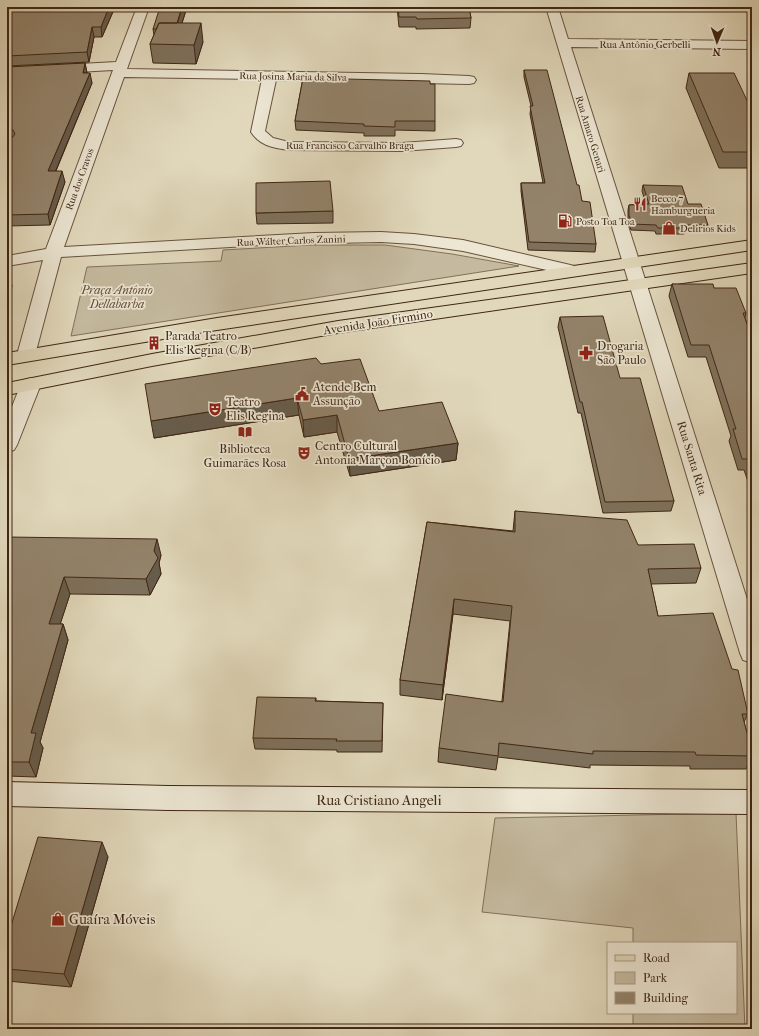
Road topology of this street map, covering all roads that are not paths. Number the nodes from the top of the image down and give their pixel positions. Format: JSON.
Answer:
{"nodes":[{"id":1,"x":143,"y":7,"type":"edge"},
{"id":2,"x":552,"y":7,"type":"edge"},
{"id":3,"x":563,"y":43,"type":"junction"},
{"id":4,"x":752,"y":45,"type":"edge"},
{"id":5,"x":119,"y":70,"type":"junction"},
{"id":6,"x":7,"y":72,"type":"edge"},
{"id":7,"x":270,"y":76,"type":"junction"},
{"id":8,"x":469,"y":80,"type":"dead end"},
{"id":9,"x":456,"y":143,"type":"dead end"},
{"id":10,"x":752,"y":245,"type":"edge"},
{"id":11,"x":53,"y":253,"type":"junction"},
{"id":12,"x":7,"y":260,"type":"edge"},
{"id":13,"x":631,"y":262,"type":"junction"},
{"id":14,"x":752,"y":268,"type":"edge"},
{"id":15,"x":573,"y":271,"type":"junction"},
{"id":16,"x":638,"y":284,"type":"junction"},
{"id":17,"x":26,"y":355,"type":"junction"},
{"id":18,"x":7,"y":359,"type":"edge"},
{"id":19,"x":31,"y":384,"type":"junction"},
{"id":20,"x":7,"y":390,"type":"edge"},
{"id":21,"x":7,"y":446,"type":"edge"},
{"id":22,"x":752,"y":654,"type":"edge"},
{"id":23,"x":7,"y":794,"type":"edge"},
{"id":24,"x":752,"y":802,"type":"edge"}],
"edges":[{"from":1,"to":5,"type":"street","name":"Rua dos Cravos"},
{"from":2,"to":3,"type":"street","name":"Rua Amaro Genari"},
{"from":3,"to":4,"type":"street","name":"Rua Antônio Gerbelli"},
{"from":3,"to":13,"type":"street","name":"Rua Amaro Genari"},
{"from":5,"to":6,"type":"street","name":"Rua Josina Maria da Silva"},
{"from":5,"to":7,"type":"street","name":"Rua Josina Maria da Silva"},
{"from":5,"to":11,"type":"street","name":"Rua dos Cravos"},
{"from":7,"to":8,"type":"street","name":"Rua Josina Maria da Silva"},
{"from":7,"to":9,"type":"street","name":"Rua Francisco Carvalho Braga"},
{"from":10,"to":13,"type":"main road","name":"Avenida João Firmino"},
{"from":11,"to":12,"type":"street","name":"Rua Wálter Carlos Zanini"},
{"from":11,"to":15,"type":"street","name":"Rua Wálter Carlos Zanini"},
{"from":11,"to":17,"type":"street","name":"Rua dos Cravos"},
{"from":13,"to":15,"type":"main road","name":"Avenida João Firmino"},
{"from":13,"to":16,"type":"street","name":"Rua Santa Rita"},
{"from":14,"to":16,"type":"main road","name":"Avenida João Firmino"},
{"from":15,"to":17,"type":"main road","name":"Avenida João Firmino"},
{"from":16,"to":19,"type":"main road","name":"Avenida João Firmino"},
{"from":16,"to":22,"type":"street","name":"Rua Santa Rita"},
{"from":17,"to":18,"type":"main road","name":"Avenida João Firmino"},
{"from":19,"to":20,"type":"main road","name":"Avenida João Firmino"},
{"from":19,"to":21,"type":"street"},
{"from":23,"to":24,"type":"street","name":"Rua Cristiano Angeli"}]}
